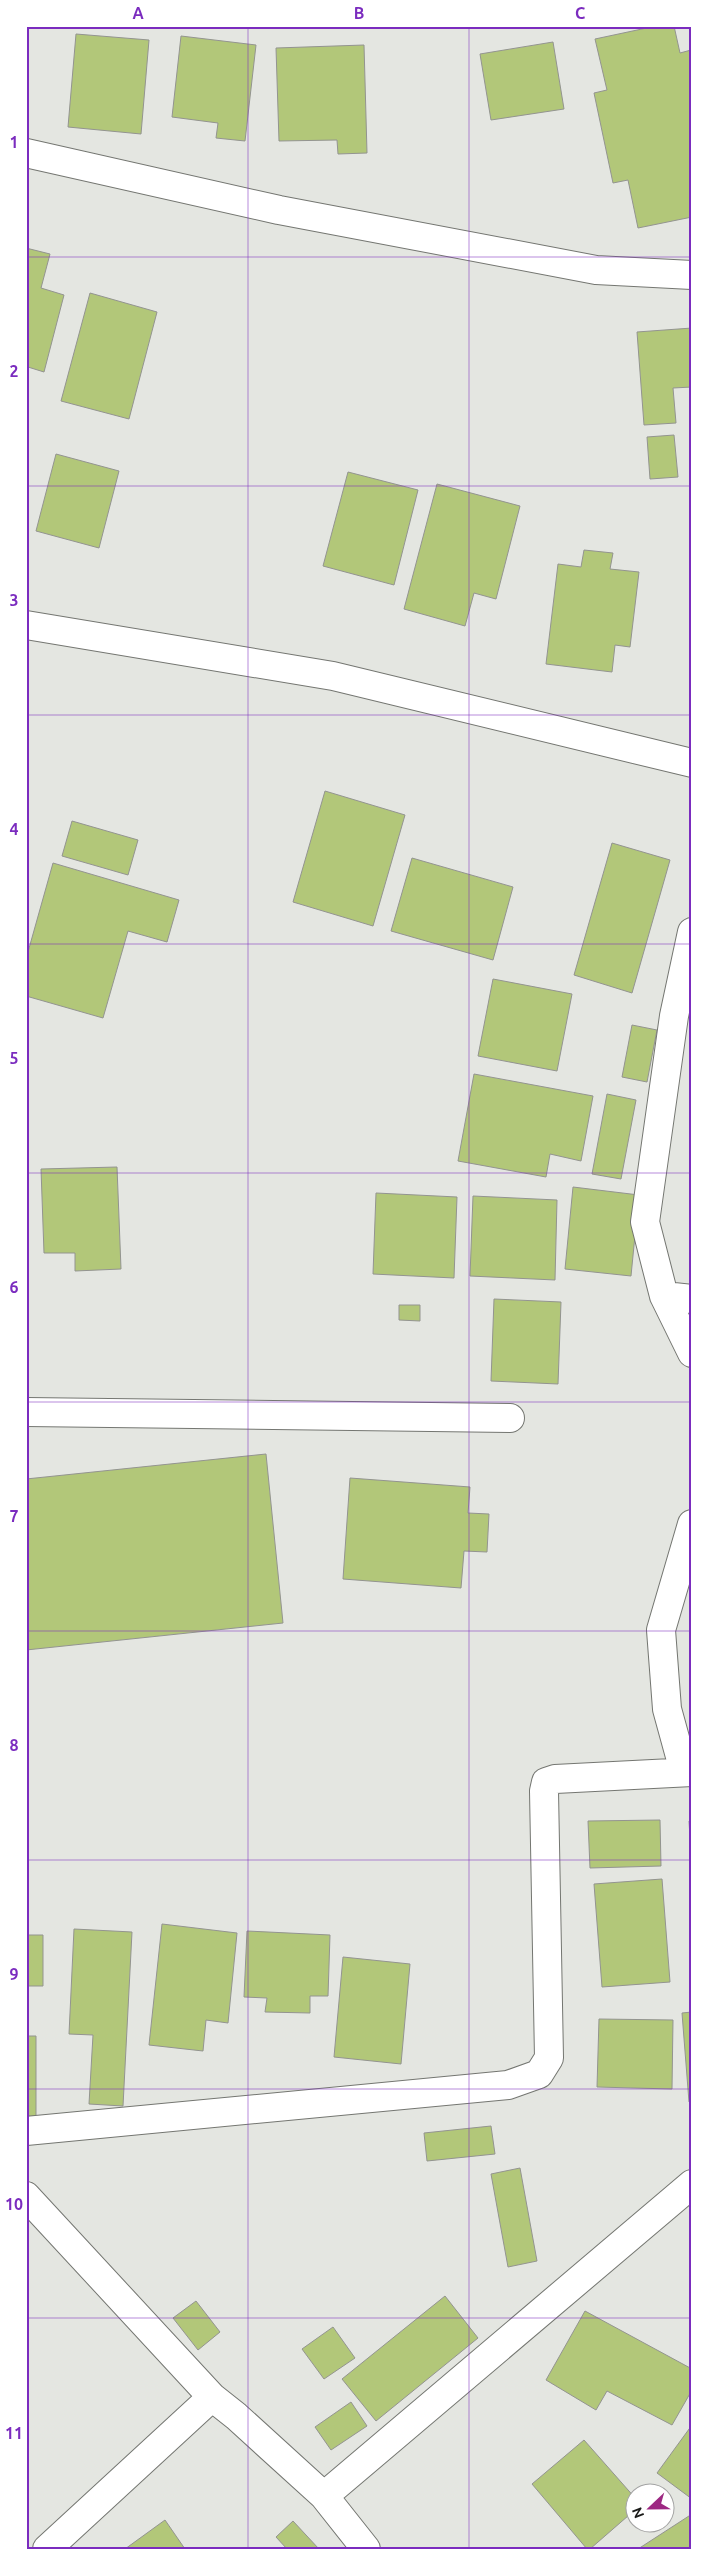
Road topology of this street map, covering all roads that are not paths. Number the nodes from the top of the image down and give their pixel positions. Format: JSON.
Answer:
{"nodes":[{"id":1,"x":26,"y":153,"type":"edge"},
{"id":2,"x":692,"y":275,"type":"edge"},
{"id":3,"x":26,"y":624,"type":"edge"},
{"id":4,"x":692,"y":763,"type":"edge"},
{"id":5,"x":692,"y":932,"type":"edge"},
{"id":6,"x":664,"y":1296,"type":"junction"},
{"id":7,"x":692,"y":1299,"type":"edge"},
{"id":8,"x":692,"y":1353,"type":"edge"},
{"id":9,"x":26,"y":1412,"type":"edge"},
{"id":10,"x":510,"y":1418,"type":"dead end"},
{"id":11,"x":692,"y":1524,"type":"edge"},
{"id":12,"x":688,"y":1772,"type":"edge"},
{"id":13,"x":26,"y":2131,"type":"edge"},
{"id":14,"x":692,"y":2184,"type":"edge"},
{"id":15,"x":26,"y":2196,"type":"edge"},
{"id":16,"x":212,"y":2397,"type":"junction"},
{"id":17,"x":324,"y":2496,"type":"junction"},
{"id":18,"x":47,"y":2549,"type":"edge"},
{"id":19,"x":366,"y":2549,"type":"edge"}],
"edges":[{"from":1,"to":2,"type":"street"},
{"from":3,"to":4,"type":"street"},
{"from":5,"to":6,"type":"street"},
{"from":6,"to":7,"type":"street"},
{"from":6,"to":8,"type":"street"},
{"from":9,"to":10,"type":"street"},
{"from":11,"to":12,"type":"street"},
{"from":12,"to":13,"type":"street"},
{"from":14,"to":17,"type":"street"},
{"from":15,"to":16,"type":"street"},
{"from":16,"to":17,"type":"street"},
{"from":16,"to":18,"type":"street"},
{"from":17,"to":19,"type":"street"}]}
